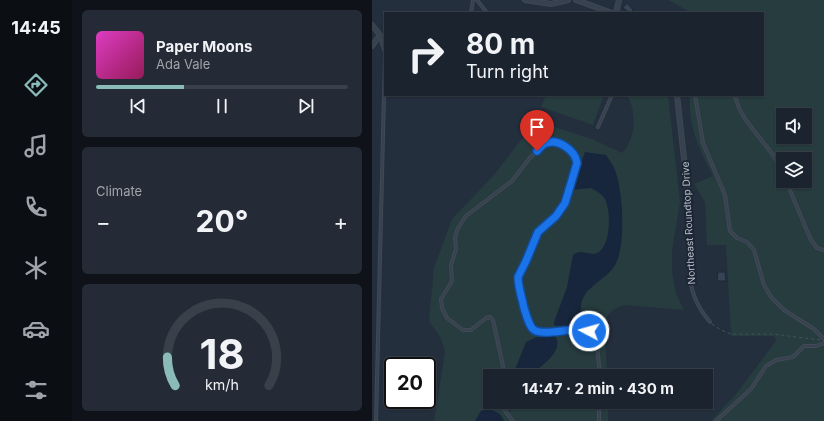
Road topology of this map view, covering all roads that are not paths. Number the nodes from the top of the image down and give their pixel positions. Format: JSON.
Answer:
{"nodes":[{"id":1,"x":473,"y":0,"type":"edge"},
{"id":2,"x":477,"y":0,"type":"edge"},
{"id":3,"x":526,"y":0,"type":"edge"},
{"id":4,"x":568,"y":0,"type":"edge"},
{"id":5,"x":578,"y":0,"type":"edge"},
{"id":6,"x":620,"y":0,"type":"edge"},
{"id":7,"x":471,"y":12,"type":"edge"},
{"id":8,"x":486,"y":12,"type":"edge"},
{"id":9,"x":609,"y":12,"type":"edge"},
{"id":10,"x":616,"y":12,"type":"edge"},
{"id":11,"x":372,"y":25,"type":"edge"},
{"id":12,"x":380,"y":35,"type":"junction"},
{"id":13,"x":372,"y":46,"type":"edge"},
{"id":14,"x":384,"y":49,"type":"edge"},
{"id":15,"x":384,"y":94,"type":"edge"},
{"id":16,"x":612,"y":96,"type":"edge"},
{"id":17,"x":677,"y":96,"type":"edge"},
{"id":18,"x":695,"y":96,"type":"edge"},
{"id":19,"x":735,"y":96,"type":"edge"},
{"id":20,"x":598,"y":127,"type":"dead end"},
{"id":21,"x":776,"y":159,"type":"edge"},
{"id":22,"x":789,"y":188,"type":"edge"},
{"id":23,"x":824,"y":250,"type":"edge"},
{"id":24,"x":690,"y":273,"type":"joint"},
{"id":25,"x":710,"y":322,"type":"road end"},
{"id":26,"x":824,"y":341,"type":"edge"},
{"id":27,"x":502,"y":369,"type":"edge"},
{"id":28,"x":599,"y":369,"type":"edge"},
{"id":29,"x":504,"y":409,"type":"edge"},
{"id":30,"x":599,"y":409,"type":"edge"},
{"id":31,"x":376,"y":421,"type":"edge"},
{"id":32,"x":513,"y":421,"type":"edge"},
{"id":33,"x":599,"y":421,"type":"edge"},
{"id":34,"x":716,"y":421,"type":"edge"}],
"edges":[{"from":1,"to":7,"type":"lane"},
{"from":2,"to":8,"type":"lane"},
{"from":3,"to":4,"type":"street"},
{"from":5,"to":9,"type":"street"},
{"from":6,"to":10,"type":"street"},
{"from":11,"to":12,"type":"street"},
{"from":12,"to":13,"type":"street"},
{"from":12,"to":14,"type":"lane"},
{"from":15,"to":31,"type":"lane"},
{"from":16,"to":20,"type":"lane"},
{"from":17,"to":24,"type":"street","name":"Northeast Roundtop Drive"},
{"from":18,"to":26,"type":"lane"},
{"from":19,"to":21,"type":"lane"},
{"from":22,"to":23,"type":"lane"},
{"from":24,"to":25,"type":"lane","name":"Northeast Roundtop Drive"},
{"from":26,"to":34,"type":"lane"},
{"from":27,"to":28,"type":"lane"},
{"from":29,"to":32,"type":"lane"},
{"from":30,"to":33,"type":"lane"}]}
